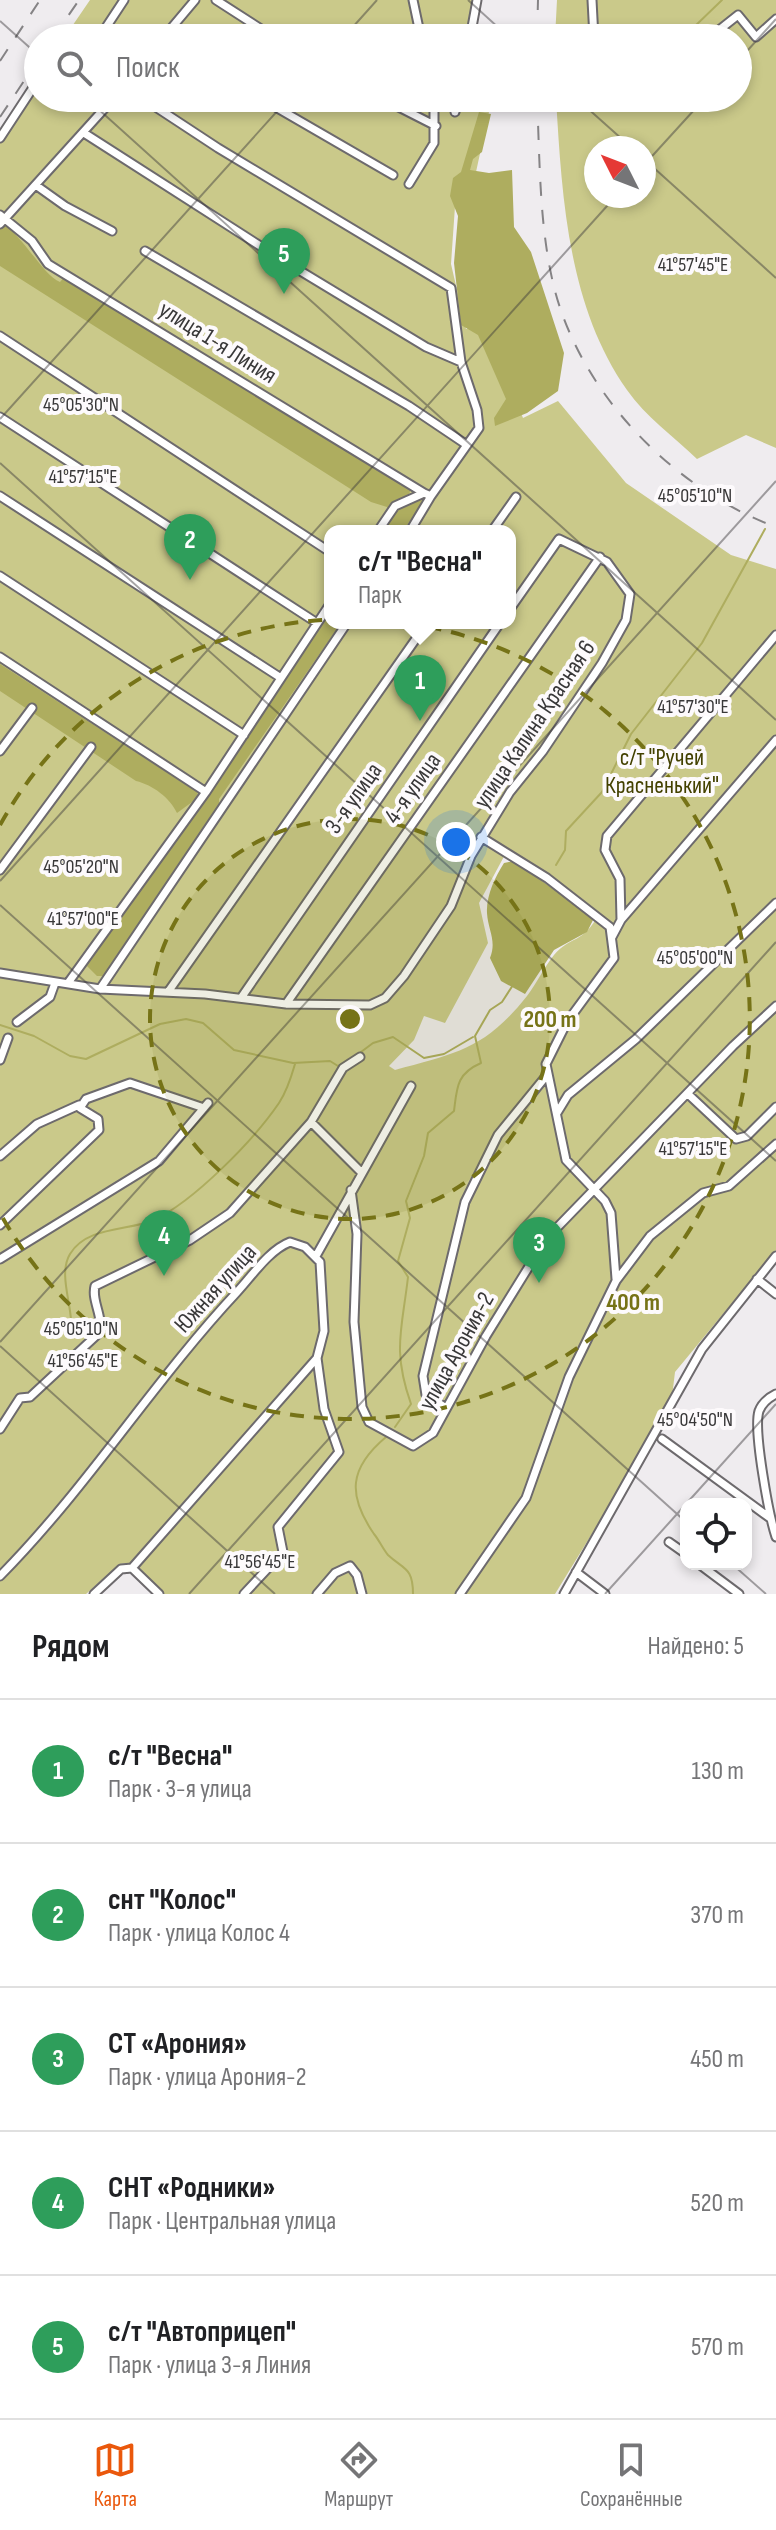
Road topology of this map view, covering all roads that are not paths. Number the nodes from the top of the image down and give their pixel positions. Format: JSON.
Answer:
{"nodes":[{"id":1,"x":124,"y":0,"type":"edge"},
{"id":2,"x":195,"y":0,"type":"edge"},
{"id":3,"x":216,"y":0,"type":"edge"},
{"id":4,"x":413,"y":0,"type":"edge"},
{"id":5,"x":477,"y":0,"type":"edge"},
{"id":6,"x":592,"y":0,"type":"edge"},
{"id":7,"x":776,"y":19,"type":"edge"},
{"id":8,"x":108,"y":24,"type":"edge"},
{"id":9,"x":175,"y":24,"type":"edge"},
{"id":10,"x":253,"y":24,"type":"edge"},
{"id":11,"x":418,"y":24,"type":"edge"},
{"id":12,"x":473,"y":24,"type":"edge"},
{"id":13,"x":593,"y":24,"type":"edge"},
{"id":14,"x":727,"y":24,"type":"edge"},
{"id":15,"x":745,"y":24,"type":"edge"},
{"id":16,"x":752,"y":32,"type":"edge"},
{"id":17,"x":24,"y":101,"type":"edge"},
{"id":18,"x":102,"y":112,"type":"edge"},
{"id":19,"x":163,"y":112,"type":"edge"},
{"id":20,"x":284,"y":112,"type":"edge"},
{"id":21,"x":408,"y":112,"type":"edge"},
{"id":22,"x":435,"y":112,"type":"edge"},
{"id":23,"x":436,"y":126,"type":"junction"},
{"id":24,"x":84,"y":133,"type":"junction"},
{"id":25,"x":0,"y":138,"type":"edge"},
{"id":26,"x":393,"y":175,"type":"dead end"},
{"id":27,"x":409,"y":184,"type":"dead end"},
{"id":28,"x":37,"y":186,"type":"junction"},
{"id":29,"x":1,"y":219,"type":"edge"},
{"id":30,"x":112,"y":231,"type":"dead end"},
{"id":31,"x":145,"y":251,"type":"dead end"},
{"id":32,"x":0,"y":336,"type":"edge"},
{"id":33,"x":461,"y":362,"type":"junction"},
{"id":34,"x":0,"y":417,"type":"edge"},
{"id":35,"x":467,"y":445,"type":"junction"},
{"id":36,"x":428,"y":494,"type":"junction"},
{"id":37,"x":0,"y":496,"type":"edge"},
{"id":38,"x":516,"y":497,"type":"dead end"},
{"id":39,"x":382,"y":525,"type":"edge"},
{"id":40,"x":413,"y":525,"type":"edge"},
{"id":41,"x":496,"y":525,"type":"edge"},
{"id":42,"x":324,"y":548,"type":"edge"},
{"id":43,"x":600,"y":557,"type":"junction"},
{"id":44,"x":0,"y":576,"type":"edge"},
{"id":45,"x":516,"y":600,"type":"edge"},
{"id":46,"x":324,"y":613,"type":"edge"},
{"id":47,"x":317,"y":623,"type":"junction"},
{"id":48,"x":343,"y":629,"type":"edge"},
{"id":49,"x":423,"y":629,"type":"edge"},
{"id":50,"x":496,"y":629,"type":"edge"},
{"id":51,"x":776,"y":635,"type":"edge"},
{"id":52,"x":0,"y":657,"type":"edge"},
{"id":53,"x":281,"y":678,"type":"junction"},
{"id":54,"x":32,"y":708,"type":"dead end"},
{"id":55,"x":244,"y":735,"type":"junction"},
{"id":56,"x":776,"y":740,"type":"edge"},
{"id":57,"x":91,"y":747,"type":"dead end"},
{"id":58,"x":0,"y":751,"type":"edge"},
{"id":59,"x":206,"y":792,"type":"junction"},
{"id":60,"x":481,"y":837,"type":"junction"},
{"id":61,"x":0,"y":870,"type":"edge"},
{"id":62,"x":776,"y":903,"type":"edge"},
{"id":63,"x":621,"y":920,"type":"junction"},
{"id":64,"x":612,"y":937,"type":"junction"},
{"id":65,"x":0,"y":973,"type":"edge"},
{"id":66,"x":55,"y":983,"type":"junction"},
{"id":67,"x":68,"y":983,"type":"junction"},
{"id":68,"x":100,"y":989,"type":"junction"},
{"id":69,"x":168,"y":992,"type":"junction"},
{"id":70,"x":241,"y":998,"type":"junction"},
{"id":71,"x":286,"y":1004,"type":"junction"},
{"id":72,"x":776,"y":1006,"type":"edge"},
{"id":73,"x":17,"y":1022,"type":"dead end"},
{"id":74,"x":8,"y":1038,"type":"dead end"},
{"id":75,"x":360,"y":1057,"type":"dead end"},
{"id":76,"x":0,"y":1060,"type":"edge"},
{"id":77,"x":547,"y":1075,"type":"junction"},
{"id":78,"x":411,"y":1086,"type":"dead end"},
{"id":79,"x":688,"y":1094,"type":"junction"},
{"id":80,"x":79,"y":1105,"type":"junction"},
{"id":81,"x":776,"y":1107,"type":"edge"},
{"id":82,"x":557,"y":1115,"type":"junction"},
{"id":83,"x":311,"y":1122,"type":"junction"},
{"id":84,"x":776,"y":1144,"type":"edge"},
{"id":85,"x":0,"y":1156,"type":"edge"},
{"id":86,"x":362,"y":1173,"type":"junction"},
{"id":87,"x":594,"y":1189,"type":"junction"},
{"id":88,"x":351,"y":1190,"type":"junction"},
{"id":89,"x":0,"y":1225,"type":"edge"},
{"id":90,"x":319,"y":1256,"type":"junction"},
{"id":91,"x":776,"y":1256,"type":"edge"},
{"id":92,"x":0,"y":1259,"type":"edge"},
{"id":93,"x":757,"y":1279,"type":"junction"},
{"id":94,"x":616,"y":1281,"type":"junction"},
{"id":95,"x":776,"y":1294,"type":"edge"},
{"id":96,"x":317,"y":1358,"type":"junction"},
{"id":97,"x":776,"y":1394,"type":"edge"},
{"id":98,"x":446,"y":1408,"type":"junction"},
{"id":99,"x":0,"y":1429,"type":"edge"},
{"id":100,"x":662,"y":1439,"type":"dead end"},
{"id":101,"x":770,"y":1518,"type":"junction"},
{"id":102,"x":776,"y":1537,"type":"edge"},
{"id":103,"x":669,"y":1542,"type":"dead end"},
{"id":104,"x":680,"y":1550,"type":"edge"},
{"id":105,"x":132,"y":1568,"type":"junction"},
{"id":106,"x":707,"y":1570,"type":"edge"},
{"id":107,"x":576,"y":1572,"type":"junction"},
{"id":108,"x":0,"y":1576,"type":"edge"},
{"id":109,"x":362,"y":1590,"type":"edge"},
{"id":110,"x":94,"y":1594,"type":"edge"},
{"id":111,"x":159,"y":1594,"type":"edge"},
{"id":112,"x":244,"y":1594,"type":"edge"},
{"id":113,"x":317,"y":1594,"type":"edge"},
{"id":114,"x":460,"y":1594,"type":"edge"},
{"id":115,"x":564,"y":1594,"type":"edge"},
{"id":116,"x":605,"y":1594,"type":"edge"},
{"id":117,"x":739,"y":1594,"type":"edge"}],
"edges":[{"from":1,"to":8,"type":"street"},
{"from":2,"to":9,"type":"street"},
{"from":3,"to":10,"type":"street"},
{"from":4,"to":11,"type":"street"},
{"from":5,"to":12,"type":"street"},
{"from":6,"to":13,"type":"street"},
{"from":7,"to":16,"type":"street"},
{"from":14,"to":15,"type":"street"},
{"from":17,"to":25,"type":"street"},
{"from":18,"to":24,"type":"street"},
{"from":19,"to":33,"type":"street"},
{"from":20,"to":26,"type":"street"},
{"from":21,"to":23,"type":"street"},
{"from":22,"to":23,"type":"street"},
{"from":23,"to":27,"type":"street"},
{"from":24,"to":28,"type":"street"},
{"from":24,"to":33,"type":"street"},
{"from":28,"to":29,"type":"street"},
{"from":28,"to":30,"type":"street"},
{"from":29,"to":36,"type":"street","name":"улица 1-я Линия"},
{"from":31,"to":35,"type":"street"},
{"from":32,"to":42,"type":"street"},
{"from":33,"to":35,"type":"street"},
{"from":34,"to":47,"type":"street"},
{"from":35,"to":36,"type":"street"},
{"from":36,"to":39,"type":"street"},
{"from":36,"to":40,"type":"street"},
{"from":37,"to":53,"type":"street"},
{"from":38,"to":41,"type":"street"},
{"from":43,"to":45,"type":"street"},
{"from":43,"to":60,"type":"street","name":"улица Калина Красная 6"},
{"from":43,"to":71,"type":"street","name":"4-я улица"},
{"from":44,"to":55,"type":"street"},
{"from":46,"to":47,"type":"street"},
{"from":47,"to":53,"type":"street"},
{"from":48,"to":68,"type":"street"},
{"from":49,"to":69,"type":"street"},
{"from":50,"to":70,"type":"street","name":"3-я улица"},
{"from":51,"to":63,"type":"street"},
{"from":52,"to":59,"type":"street"},
{"from":53,"to":55,"type":"street"},
{"from":54,"to":58,"type":"street"},
{"from":55,"to":59,"type":"street"},
{"from":56,"to":63,"type":"street"},
{"from":57,"to":61,"type":"street"},
{"from":59,"to":67,"type":"street"},
{"from":60,"to":64,"type":"street"},
{"from":60,"to":71,"type":"street","name":"улица Калина Красная 6"},
{"from":62,"to":82,"type":"street"},
{"from":63,"to":64,"type":"street"},
{"from":64,"to":77,"type":"street"},
{"from":65,"to":66,"type":"street","name":"улица Калина Красная 6"},
{"from":66,"to":67,"type":"street","name":"улица Калина Красная 6"},
{"from":66,"to":73,"type":"street"},
{"from":67,"to":68,"type":"street","name":"улица Калина Красная 6"},
{"from":68,"to":69,"type":"street","name":"улица Калина Красная 6"},
{"from":69,"to":70,"type":"street","name":"улица Калина Красная 6"},
{"from":70,"to":71,"type":"street","name":"улица Калина Красная 6"},
{"from":72,"to":79,"type":"street","name":"улица Арония-2"},
{"from":74,"to":76,"type":"street"},
{"from":75,"to":83,"type":"street"},
{"from":77,"to":82,"type":"street"},
{"from":77,"to":98,"type":"street"},
{"from":78,"to":86,"type":"street"},
{"from":79,"to":81,"type":"street"},
{"from":79,"to":87,"type":"street","name":"улица Арония-2"},
{"from":80,"to":85,"type":"street"},
{"from":80,"to":89,"type":"street"},
{"from":80,"to":92,"type":"street"},
{"from":82,"to":87,"type":"street"},
{"from":83,"to":86,"type":"street"},
{"from":83,"to":99,"type":"street"},
{"from":84,"to":94,"type":"street"},
{"from":86,"to":88,"type":"street"},
{"from":87,"to":94,"type":"street"},
{"from":87,"to":98,"type":"street","name":"улица Арония-2"},
{"from":88,"to":90,"type":"street"},
{"from":88,"to":98,"type":"street","name":"улица Арония-2"},
{"from":90,"to":96,"type":"street"},
{"from":90,"to":108,"type":"street","name":"Южная улица"},
{"from":91,"to":93,"type":"street"},
{"from":93,"to":95,"type":"street"},
{"from":93,"to":107,"type":"street"},
{"from":94,"to":114,"type":"street"},
{"from":96,"to":105,"type":"street"},
{"from":96,"to":112,"type":"street"},
{"from":97,"to":101,"type":"street"},
{"from":100,"to":101,"type":"street"},
{"from":101,"to":102,"type":"street"},
{"from":103,"to":104,"type":"street"},
{"from":105,"to":110,"type":"street"},
{"from":105,"to":111,"type":"street"},
{"from":106,"to":117,"type":"street"},
{"from":107,"to":115,"type":"street"},
{"from":107,"to":116,"type":"street"},
{"from":109,"to":113,"type":"street"}]}
